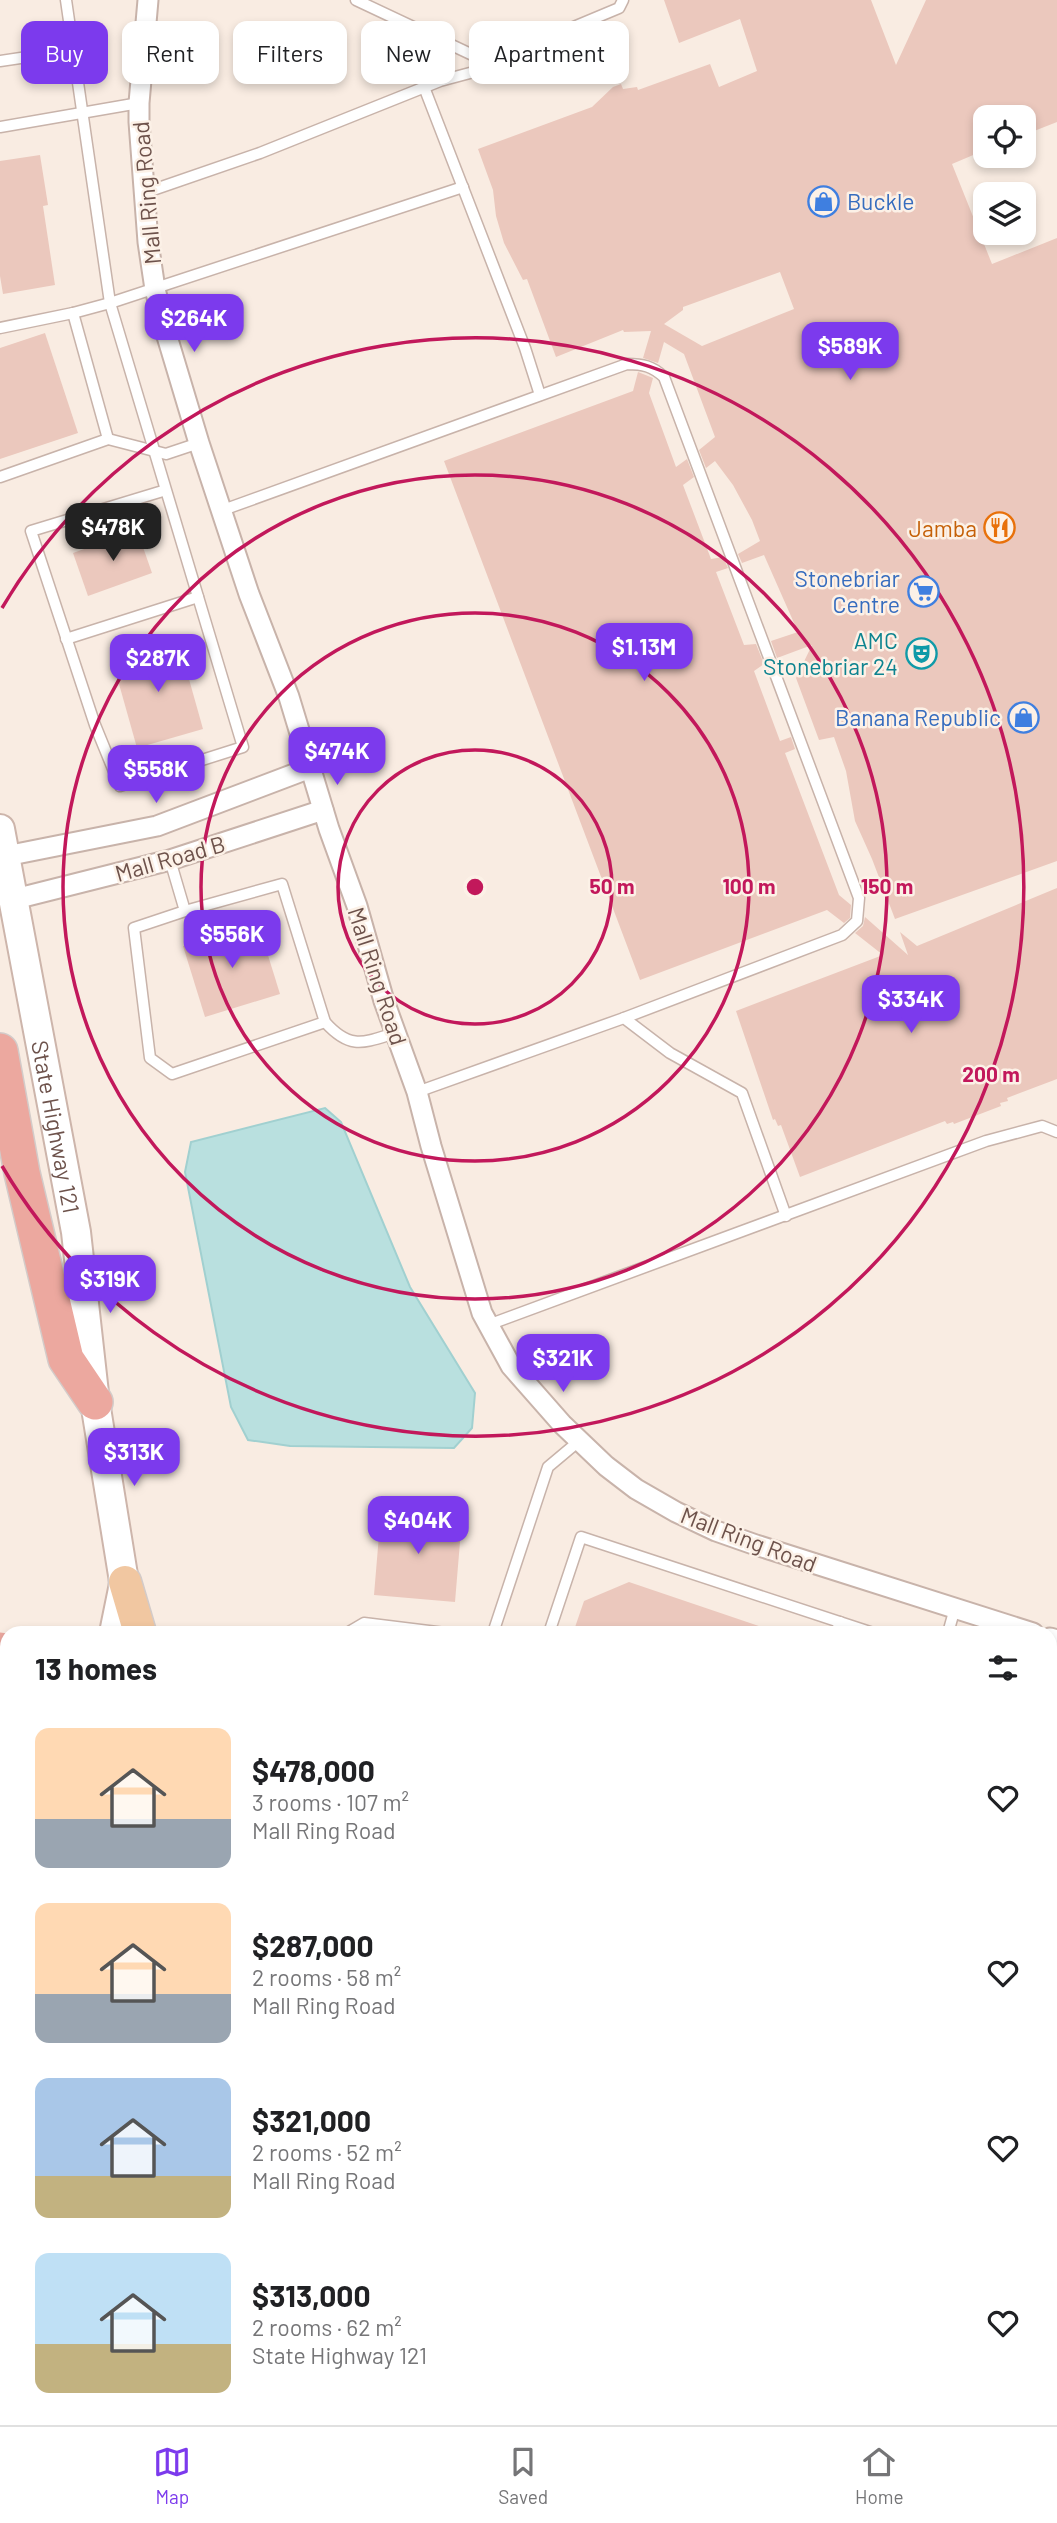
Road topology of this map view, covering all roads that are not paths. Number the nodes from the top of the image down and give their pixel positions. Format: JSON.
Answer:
{"nodes":[{"id":1,"x":66,"y":0,"type":"edge"},
{"id":2,"x":148,"y":0,"type":"edge"},
{"id":3,"x":356,"y":0,"type":"edge"},
{"id":4,"x":623,"y":0,"type":"edge"},
{"id":5,"x":69,"y":21,"type":"edge"},
{"id":6,"x":589,"y":21,"type":"edge"},
{"id":7,"x":469,"y":53,"type":"edge"},
{"id":8,"x":21,"y":58,"type":"edge"},
{"id":9,"x":0,"y":61,"type":"edge"},
{"id":10,"x":469,"y":74,"type":"edge"},
{"id":11,"x":79,"y":84,"type":"edge"},
{"id":12,"x":424,"y":87,"type":"junction"},
{"id":13,"x":139,"y":103,"type":"junction"},
{"id":14,"x":83,"y":113,"type":"junction"},
{"id":15,"x":0,"y":127,"type":"edge"},
{"id":16,"x":463,"y":187,"type":"junction"},
{"id":17,"x":144,"y":193,"type":"junction"},
{"id":18,"x":155,"y":289,"type":"junction"},
{"id":19,"x":110,"y":303,"type":"junction"},
{"id":20,"x":73,"y":313,"type":"junction"},
{"id":21,"x":0,"y":328,"type":"edge"},
{"id":22,"x":540,"y":395,"type":"junction"},
{"id":23,"x":107,"y":439,"type":"junction"},
{"id":24,"x":199,"y":443,"type":"junction"},
{"id":25,"x":154,"y":451,"type":"junction"},
{"id":26,"x":0,"y":477,"type":"edge"},
{"id":27,"x":166,"y":490,"type":"junction"},
{"id":28,"x":223,"y":510,"type":"junction"},
{"id":29,"x":198,"y":597,"type":"junction"},
{"id":30,"x":66,"y":639,"type":"junction"},
{"id":31,"x":310,"y":768,"type":"junction"},
{"id":32,"x":323,"y":810,"type":"junction"},
{"id":33,"x":0,"y":829,"type":"edge"},
{"id":34,"x":6,"y":856,"type":"junction"},
{"id":35,"x":170,"y":860,"type":"junction"},
{"id":36,"x":15,"y":899,"type":"junction"},
{"id":37,"x":185,"y":911,"type":"junction"},
{"id":38,"x":624,"y":1018,"type":"junction"},
{"id":39,"x":325,"y":1022,"type":"junction"},
{"id":40,"x":395,"y":1033,"type":"junction"},
{"id":41,"x":0,"y":1051,"type":"edge"},
{"id":42,"x":417,"y":1092,"type":"junction"},
{"id":43,"x":1057,"y":1132,"type":"edge"},
{"id":44,"x":786,"y":1216,"type":"junction"},
{"id":45,"x":487,"y":1325,"type":"junction"},
{"id":46,"x":95,"y":1402,"type":"junction"},
{"id":47,"x":579,"y":1441,"type":"junction"},
{"id":48,"x":125,"y":1581,"type":"junction"},
{"id":49,"x":955,"y":1608,"type":"junction"},
{"id":50,"x":840,"y":1622,"type":"junction"},
{"id":51,"x":115,"y":1626,"type":"edge"},
{"id":52,"x":130,"y":1626,"type":"edge"},
{"id":53,"x":138,"y":1626,"type":"edge"},
{"id":54,"x":359,"y":1626,"type":"edge"},
{"id":55,"x":388,"y":1626,"type":"edge"},
{"id":56,"x":496,"y":1626,"type":"edge"},
{"id":57,"x":551,"y":1626,"type":"edge"},
{"id":58,"x":839,"y":1626,"type":"edge"},
{"id":59,"x":852,"y":1626,"type":"edge"},
{"id":60,"x":950,"y":1626,"type":"edge"},
{"id":61,"x":1011,"y":1626,"type":"edge"}],
"edges":[{"from":1,"to":5,"type":"lane"},
{"from":2,"to":13,"type":"street","name":"Mall Ring Road"},
{"from":3,"to":7,"type":"lane"},
{"from":4,"to":6,"type":"lane"},
{"from":8,"to":9,"type":"lane"},
{"from":10,"to":12,"type":"lane"},
{"from":11,"to":14,"type":"lane"},
{"from":12,"to":16,"type":"lane"},
{"from":12,"to":17,"type":"lane"},
{"from":13,"to":14,"type":"lane"},
{"from":13,"to":17,"type":"street","name":"Mall Ring Road"},
{"from":14,"to":15,"type":"lane"},
{"from":14,"to":19,"type":"lane"},
{"from":16,"to":18,"type":"lane"},
{"from":16,"to":22,"type":"lane"},
{"from":17,"to":18,"type":"street","name":"Mall Ring Road"},
{"from":18,"to":19,"type":"lane"},
{"from":18,"to":24,"type":"street","name":"Mall Ring Road"},
{"from":19,"to":20,"type":"lane"},
{"from":19,"to":25,"type":"lane"},
{"from":20,"to":21,"type":"lane"},
{"from":20,"to":23,"type":"lane"},
{"from":22,"to":28,"type":"lane"},
{"from":22,"to":38,"type":"lane"},
{"from":23,"to":25,"type":"lane"},
{"from":23,"to":26,"type":"lane"},
{"from":24,"to":25,"type":"lane"},
{"from":24,"to":28,"type":"street","name":"Mall Ring Road"},
{"from":25,"to":27,"type":"lane"},
{"from":27,"to":29,"type":"lane"},
{"from":27,"to":30,"type":"lane"},
{"from":28,"to":31,"type":"street","name":"Mall Ring Road"},
{"from":29,"to":30,"type":"lane"},
{"from":29,"to":30,"type":"lane"},
{"from":31,"to":32,"type":"street","name":"Mall Ring Road"},
{"from":31,"to":34,"type":"street","name":"Mall Road B"},
{"from":32,"to":35,"type":"street","name":"Mall Road B"},
{"from":32,"to":40,"type":"street","name":"Mall Ring Road"},
{"from":33,"to":34,"type":"main road","name":"State Highway 121"},
{"from":34,"to":36,"type":"main road","name":"State Highway 121"},
{"from":35,"to":36,"type":"street","name":"Mall Road B"},
{"from":35,"to":37,"type":"lane"},
{"from":36,"to":46,"type":"main road","name":"State Highway 121"},
{"from":37,"to":39,"type":"lane"},
{"from":37,"to":39,"type":"lane"},
{"from":38,"to":42,"type":"lane"},
{"from":38,"to":44,"type":"lane"},
{"from":39,"to":40,"type":"lane"},
{"from":40,"to":42,"type":"street","name":"Mall Ring Road"},
{"from":41,"to":46,"type":"highway"},
{"from":42,"to":45,"type":"street","name":"Mall Ring Road"},
{"from":43,"to":44,"type":"lane"},
{"from":44,"to":45,"type":"lane"},
{"from":45,"to":47,"type":"street","name":"Mall Ring Road"},
{"from":46,"to":48,"type":"main road","name":"State Highway 121"},
{"from":47,"to":49,"type":"street","name":"Mall Ring Road"},
{"from":47,"to":56,"type":"lane"},
{"from":48,"to":51,"type":"main road"},
{"from":48,"to":52,"type":"main road","name":"State Highway 121"},
{"from":48,"to":53,"type":"main road"},
{"from":49,"to":60,"type":"lane"},
{"from":49,"to":61,"type":"street","name":"Mall Ring Road"},
{"from":50,"to":57,"type":"lane"},
{"from":50,"to":58,"type":"lane"},
{"from":50,"to":59,"type":"lane"},
{"from":54,"to":55,"type":"lane"}]}
